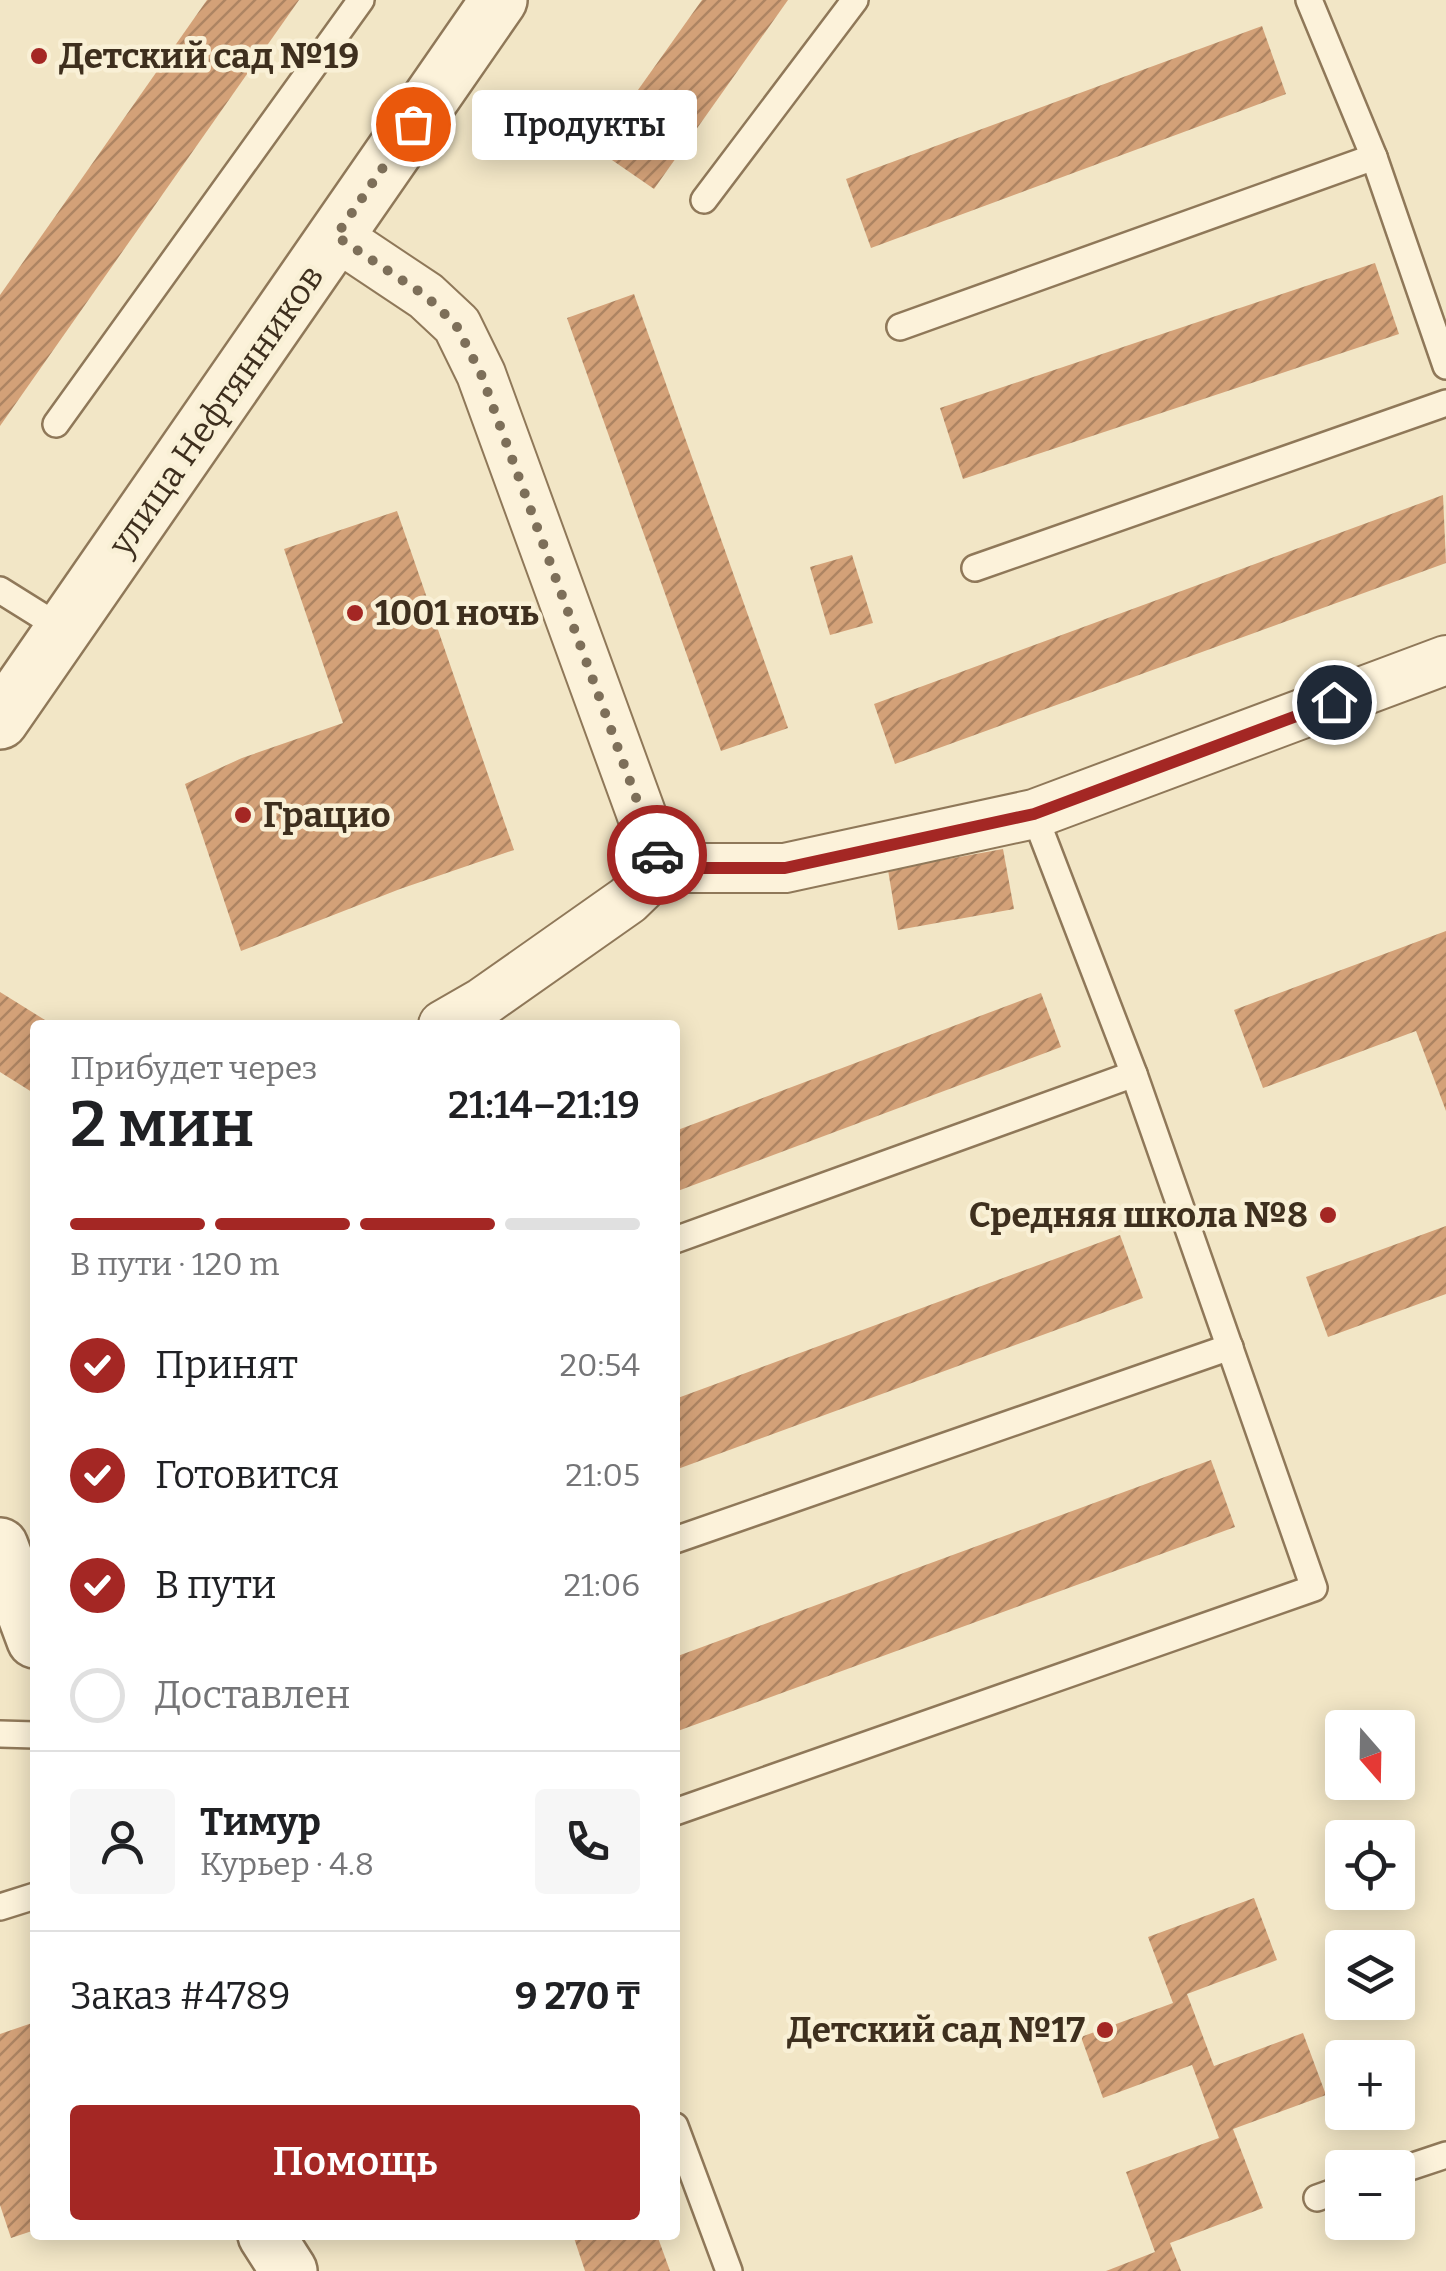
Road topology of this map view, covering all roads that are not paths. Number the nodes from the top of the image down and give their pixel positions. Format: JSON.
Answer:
{"nodes":[{"id":1,"x":362,"y":0,"type":"edge"},
{"id":2,"x":499,"y":0,"type":"edge"},
{"id":3,"x":855,"y":0,"type":"edge"},
{"id":4,"x":1309,"y":0,"type":"edge"},
{"id":5,"x":1374,"y":158,"type":"junction"},
{"id":6,"x":704,"y":200,"type":"dead end"},
{"id":7,"x":336,"y":236,"type":"junction"},
{"id":8,"x":900,"y":327,"type":"dead end"},
{"id":9,"x":1446,"y":366,"type":"edge"},
{"id":10,"x":1446,"y":402,"type":"edge"},
{"id":11,"x":56,"y":424,"type":"dead end"},
{"id":12,"x":975,"y":568,"type":"dead end"},
{"id":13,"x":0,"y":590,"type":"edge"},
{"id":14,"x":64,"y":630,"type":"junction"},
{"id":15,"x":1446,"y":660,"type":"edge"},
{"id":16,"x":0,"y":721,"type":"edge"},
{"id":17,"x":1034,"y":814,"type":"junction"},
{"id":18,"x":662,"y":868,"type":"junction"},
{"id":19,"x":452,"y":1020,"type":"edge"},
{"id":20,"x":1134,"y":1074,"type":"junction"},
{"id":21,"x":680,"y":1238,"type":"edge"},
{"id":22,"x":1230,"y":1347,"type":"junction"},
{"id":23,"x":680,"y":1538,"type":"edge"},
{"id":24,"x":0,"y":1546,"type":"edge"},
{"id":25,"x":30,"y":1627,"type":"edge"},
{"id":26,"x":0,"y":1734,"type":"edge"},
{"id":27,"x":30,"y":1735,"type":"edge"},
{"id":28,"x":680,"y":1810,"type":"edge"},
{"id":29,"x":30,"y":1898,"type":"edge"},
{"id":30,"x":0,"y":1907,"type":"edge"},
{"id":31,"x":680,"y":2139,"type":"edge"},
{"id":32,"x":1446,"y":2154,"type":"edge"},
{"id":33,"x":1415,"y":2165,"type":"edge"},
{"id":34,"x":1325,"y":2195,"type":"edge"},
{"id":35,"x":1317,"y":2198,"type":"dead end"},
{"id":36,"x":269,"y":2240,"type":"edge"},
{"id":37,"x":289,"y":2271,"type":"edge"},
{"id":38,"x":729,"y":2271,"type":"edge"}],
"edges":[{"from":1,"to":11,"type":"lane"},
{"from":2,"to":7,"type":"street","name":"улица Нефтянников"},
{"from":3,"to":6,"type":"lane"},
{"from":4,"to":5,"type":"lane"},
{"from":5,"to":8,"type":"lane"},
{"from":5,"to":9,"type":"lane"},
{"from":7,"to":14,"type":"street","name":"улица Нефтянников"},
{"from":7,"to":18,"type":"street"},
{"from":10,"to":12,"type":"lane"},
{"from":13,"to":14,"type":"lane"},
{"from":14,"to":16,"type":"street","name":"улица Нефтянников"},
{"from":15,"to":17,"type":"street"},
{"from":17,"to":18,"type":"street"},
{"from":17,"to":20,"type":"lane"},
{"from":18,"to":19,"type":"street"},
{"from":20,"to":21,"type":"lane"},
{"from":20,"to":22,"type":"lane"},
{"from":22,"to":23,"type":"lane"},
{"from":22,"to":28,"type":"lane"},
{"from":24,"to":25,"type":"street"},
{"from":26,"to":27,"type":"lane"},
{"from":29,"to":30,"type":"lane"},
{"from":31,"to":38,"type":"lane"},
{"from":32,"to":33,"type":"lane"},
{"from":34,"to":35,"type":"lane"},
{"from":36,"to":37,"type":"street"}]}
